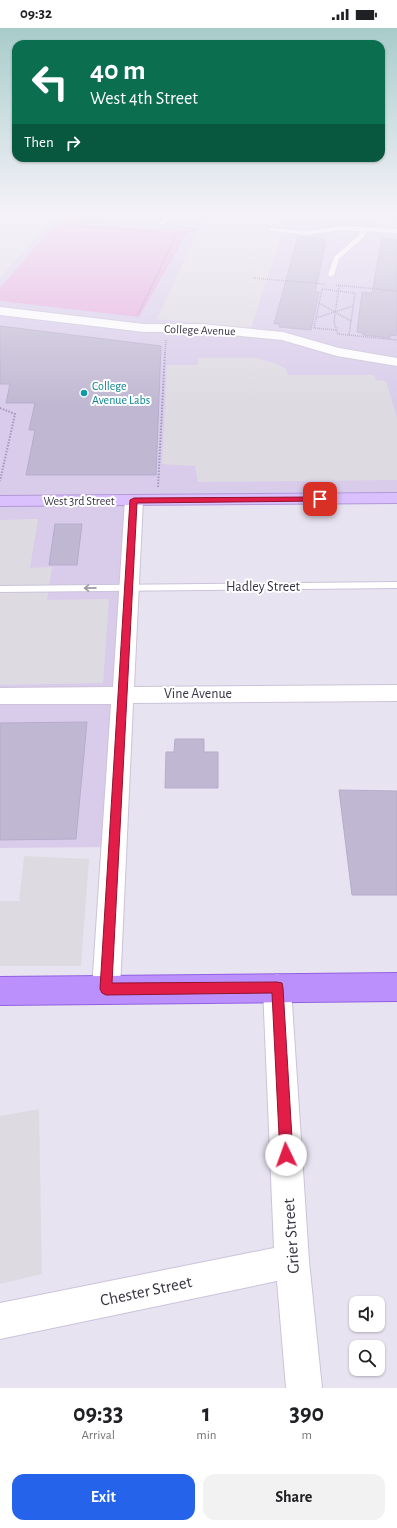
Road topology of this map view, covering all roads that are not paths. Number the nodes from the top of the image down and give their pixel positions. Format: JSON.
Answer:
{"nodes":[{"id":1,"x":0,"y":312,"type":"edge"},
{"id":2,"x":397,"y":362,"type":"edge"},
{"id":3,"x":397,"y":498,"type":"edge"},
{"id":4,"x":134,"y":500,"type":"junction"},
{"id":5,"x":0,"y":501,"type":"edge"},
{"id":6,"x":397,"y":585,"type":"edge"},
{"id":7,"x":129,"y":588,"type":"junction"},
{"id":8,"x":0,"y":589,"type":"edge"},
{"id":9,"x":397,"y":693,"type":"edge"},
{"id":10,"x":123,"y":695,"type":"junction"},
{"id":11,"x":0,"y":696,"type":"edge"},
{"id":12,"x":397,"y":987,"type":"edge"},
{"id":13,"x":277,"y":988,"type":"junction"},
{"id":14,"x":106,"y":989,"type":"junction"},
{"id":15,"x":0,"y":991,"type":"edge"},
{"id":16,"x":292,"y":1261,"type":"junction"},
{"id":17,"x":0,"y":1321,"type":"edge"},
{"id":18,"x":304,"y":1388,"type":"edge"}],
"edges":[{"from":1,"to":2,"type":"street","name":"College Avenue"},
{"from":3,"to":4,"type":"main road","name":"West 3rd Street"},
{"from":4,"to":5,"type":"main road","name":"West 3rd Street"},
{"from":4,"to":7,"type":"street"},
{"from":6,"to":7,"type":"lane","name":"Hadley Street"},
{"from":7,"to":8,"type":"lane","name":"Hadley Street","one_way":true},
{"from":7,"to":10,"type":"street"},
{"from":9,"to":10,"type":"street","name":"Vine Avenue"},
{"from":10,"to":11,"type":"street","name":"Vine Avenue"},
{"from":10,"to":14,"type":"street"},
{"from":12,"to":13,"type":"main road"},
{"from":13,"to":14,"type":"main road"},
{"from":13,"to":16,"type":"street","name":"Grier Street"},
{"from":14,"to":15,"type":"main road"},
{"from":16,"to":17,"type":"street","name":"Chester Street"},
{"from":16,"to":18,"type":"street","name":"Grier Street"}]}
